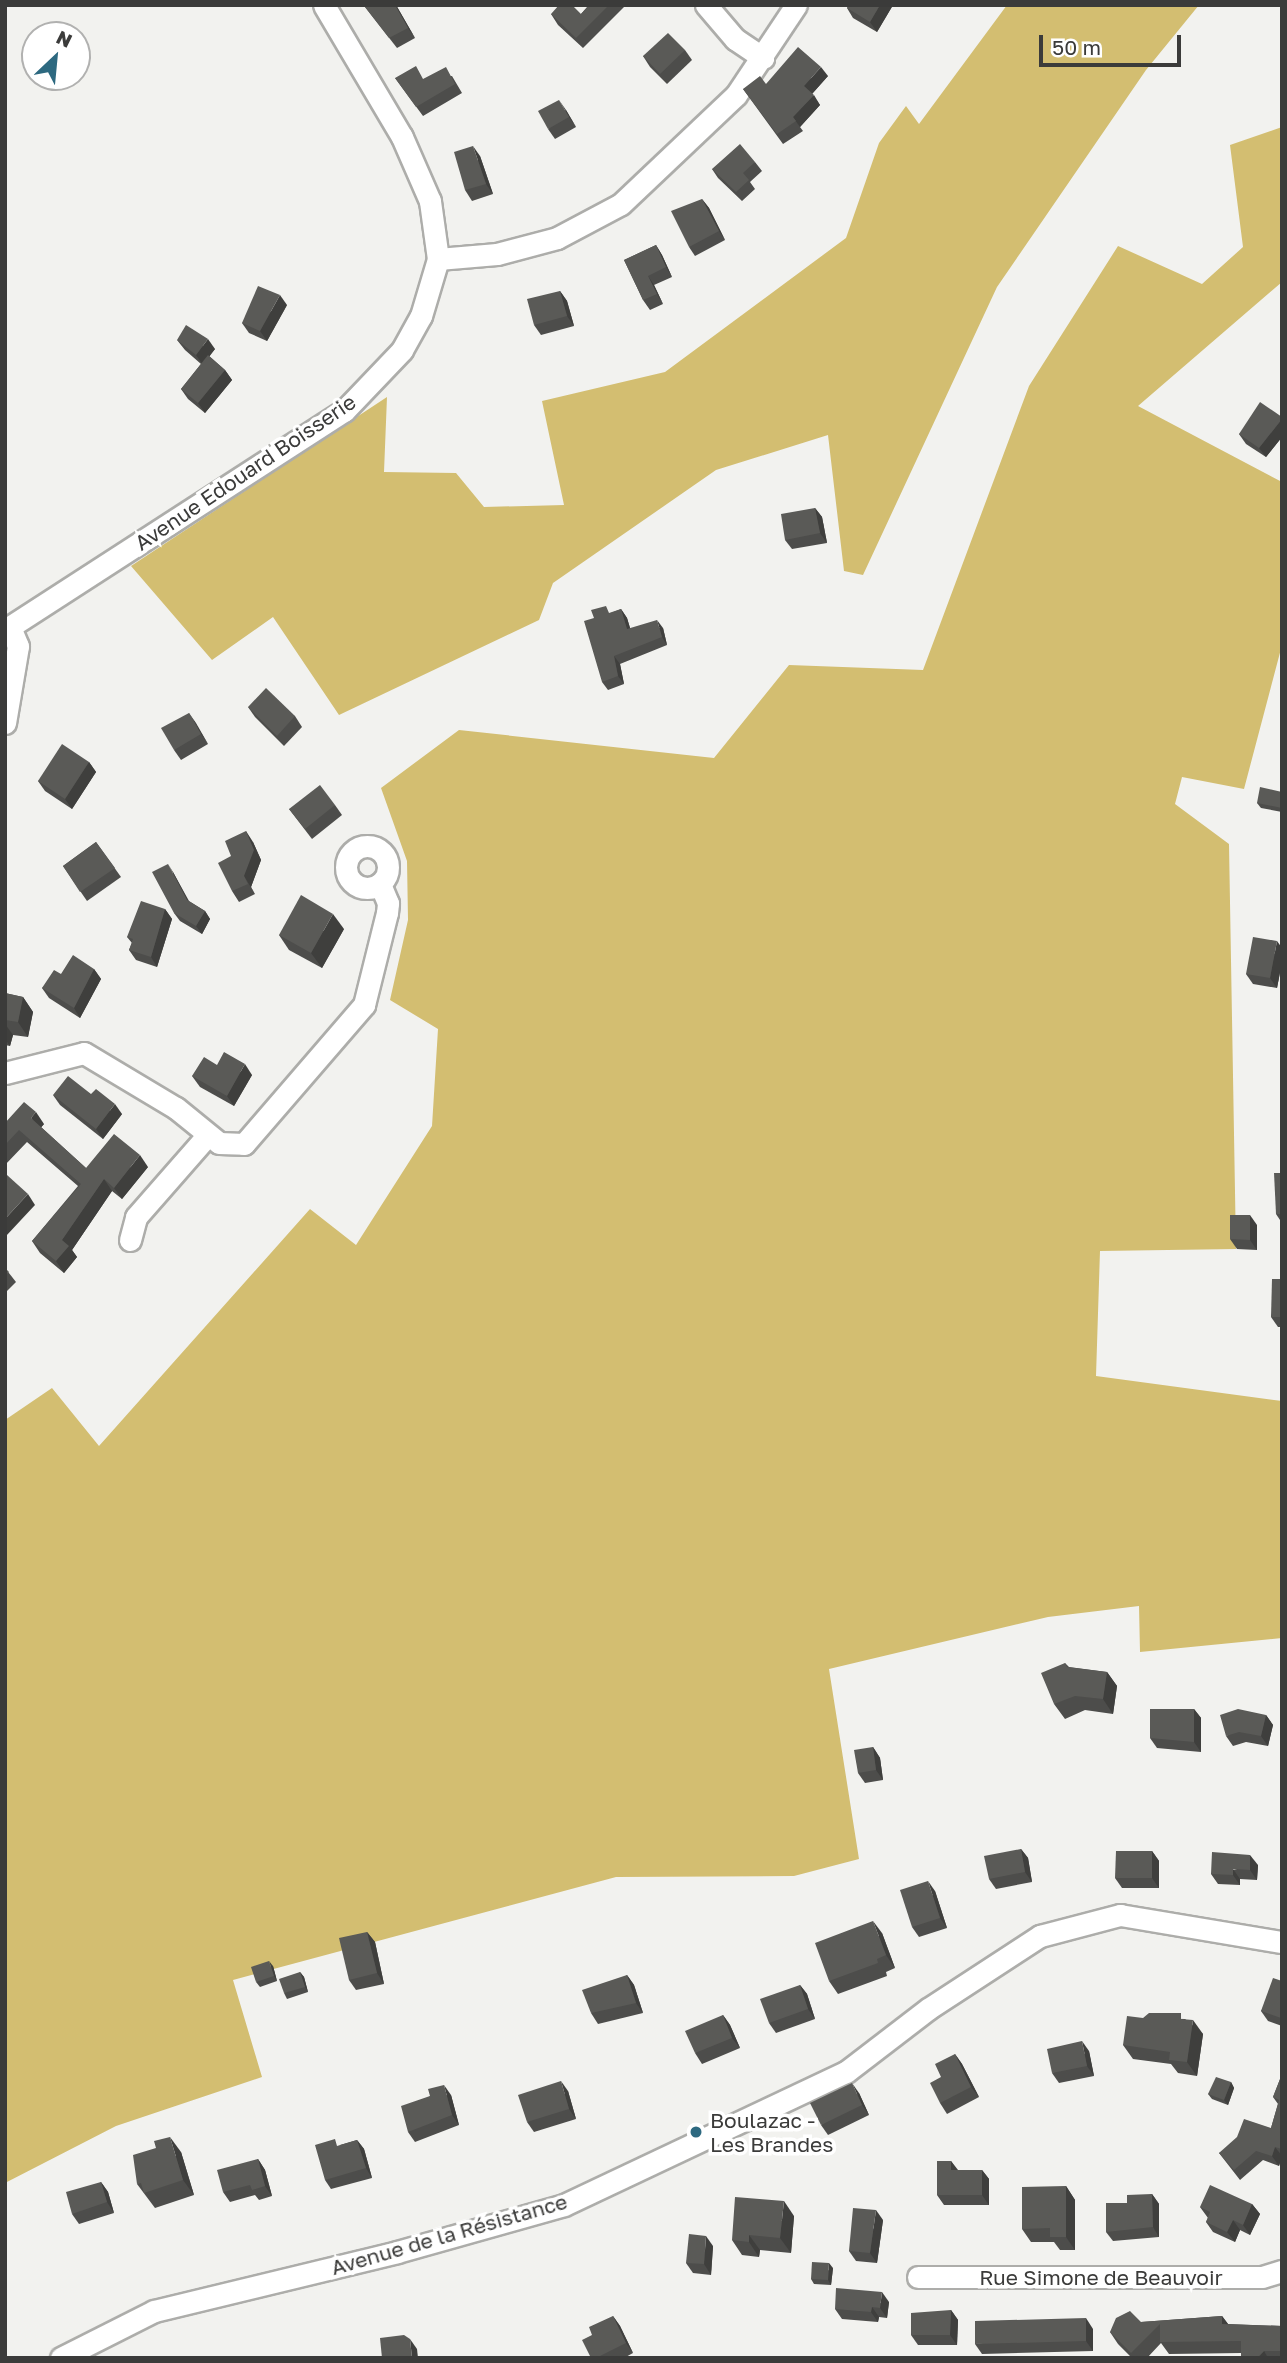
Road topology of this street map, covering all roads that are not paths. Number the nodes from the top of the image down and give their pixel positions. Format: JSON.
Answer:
{"nodes":[{"id":1,"x":324,"y":5,"type":"edge"},
{"id":2,"x":706,"y":5,"type":"edge"},
{"id":3,"x":796,"y":5,"type":"edge"},
{"id":4,"x":763,"y":58,"type":"junction"},
{"id":5,"x":438,"y":259,"type":"junction"},
{"id":6,"x":7,"y":628,"type":"edge"},
{"id":7,"x":5,"y":723,"type":"edge"},
{"id":8,"x":380,"y":884,"type":"dead end"},
{"id":9,"x":5,"y":1073,"type":"edge"},
{"id":10,"x":207,"y":1136,"type":"junction"},
{"id":11,"x":130,"y":1240,"type":"dead end"},
{"id":12,"x":1282,"y":1942,"type":"edge"},
{"id":13,"x":1282,"y":2271,"type":"edge"},
{"id":14,"x":918,"y":2277,"type":"dead end"},
{"id":15,"x":61,"y":2358,"type":"edge"}],
"edges":[{"from":1,"to":5,"type":"street","name":"Avenue Edouard Boisserie"},
{"from":2,"to":4,"type":"street"},
{"from":3,"to":4,"type":"street"},
{"from":4,"to":5,"type":"street"},
{"from":5,"to":6,"type":"street","name":"Avenue Edouard Boisserie"},
{"from":6,"to":7,"type":"street"},
{"from":8,"to":10,"type":"street"},
{"from":9,"to":10,"type":"street"},
{"from":10,"to":11,"type":"street"},
{"from":12,"to":15,"type":"street","name":"Avenue de la Résistance"},
{"from":13,"to":14,"type":"street","name":"Rue Simone de Beauvoir"}]}
